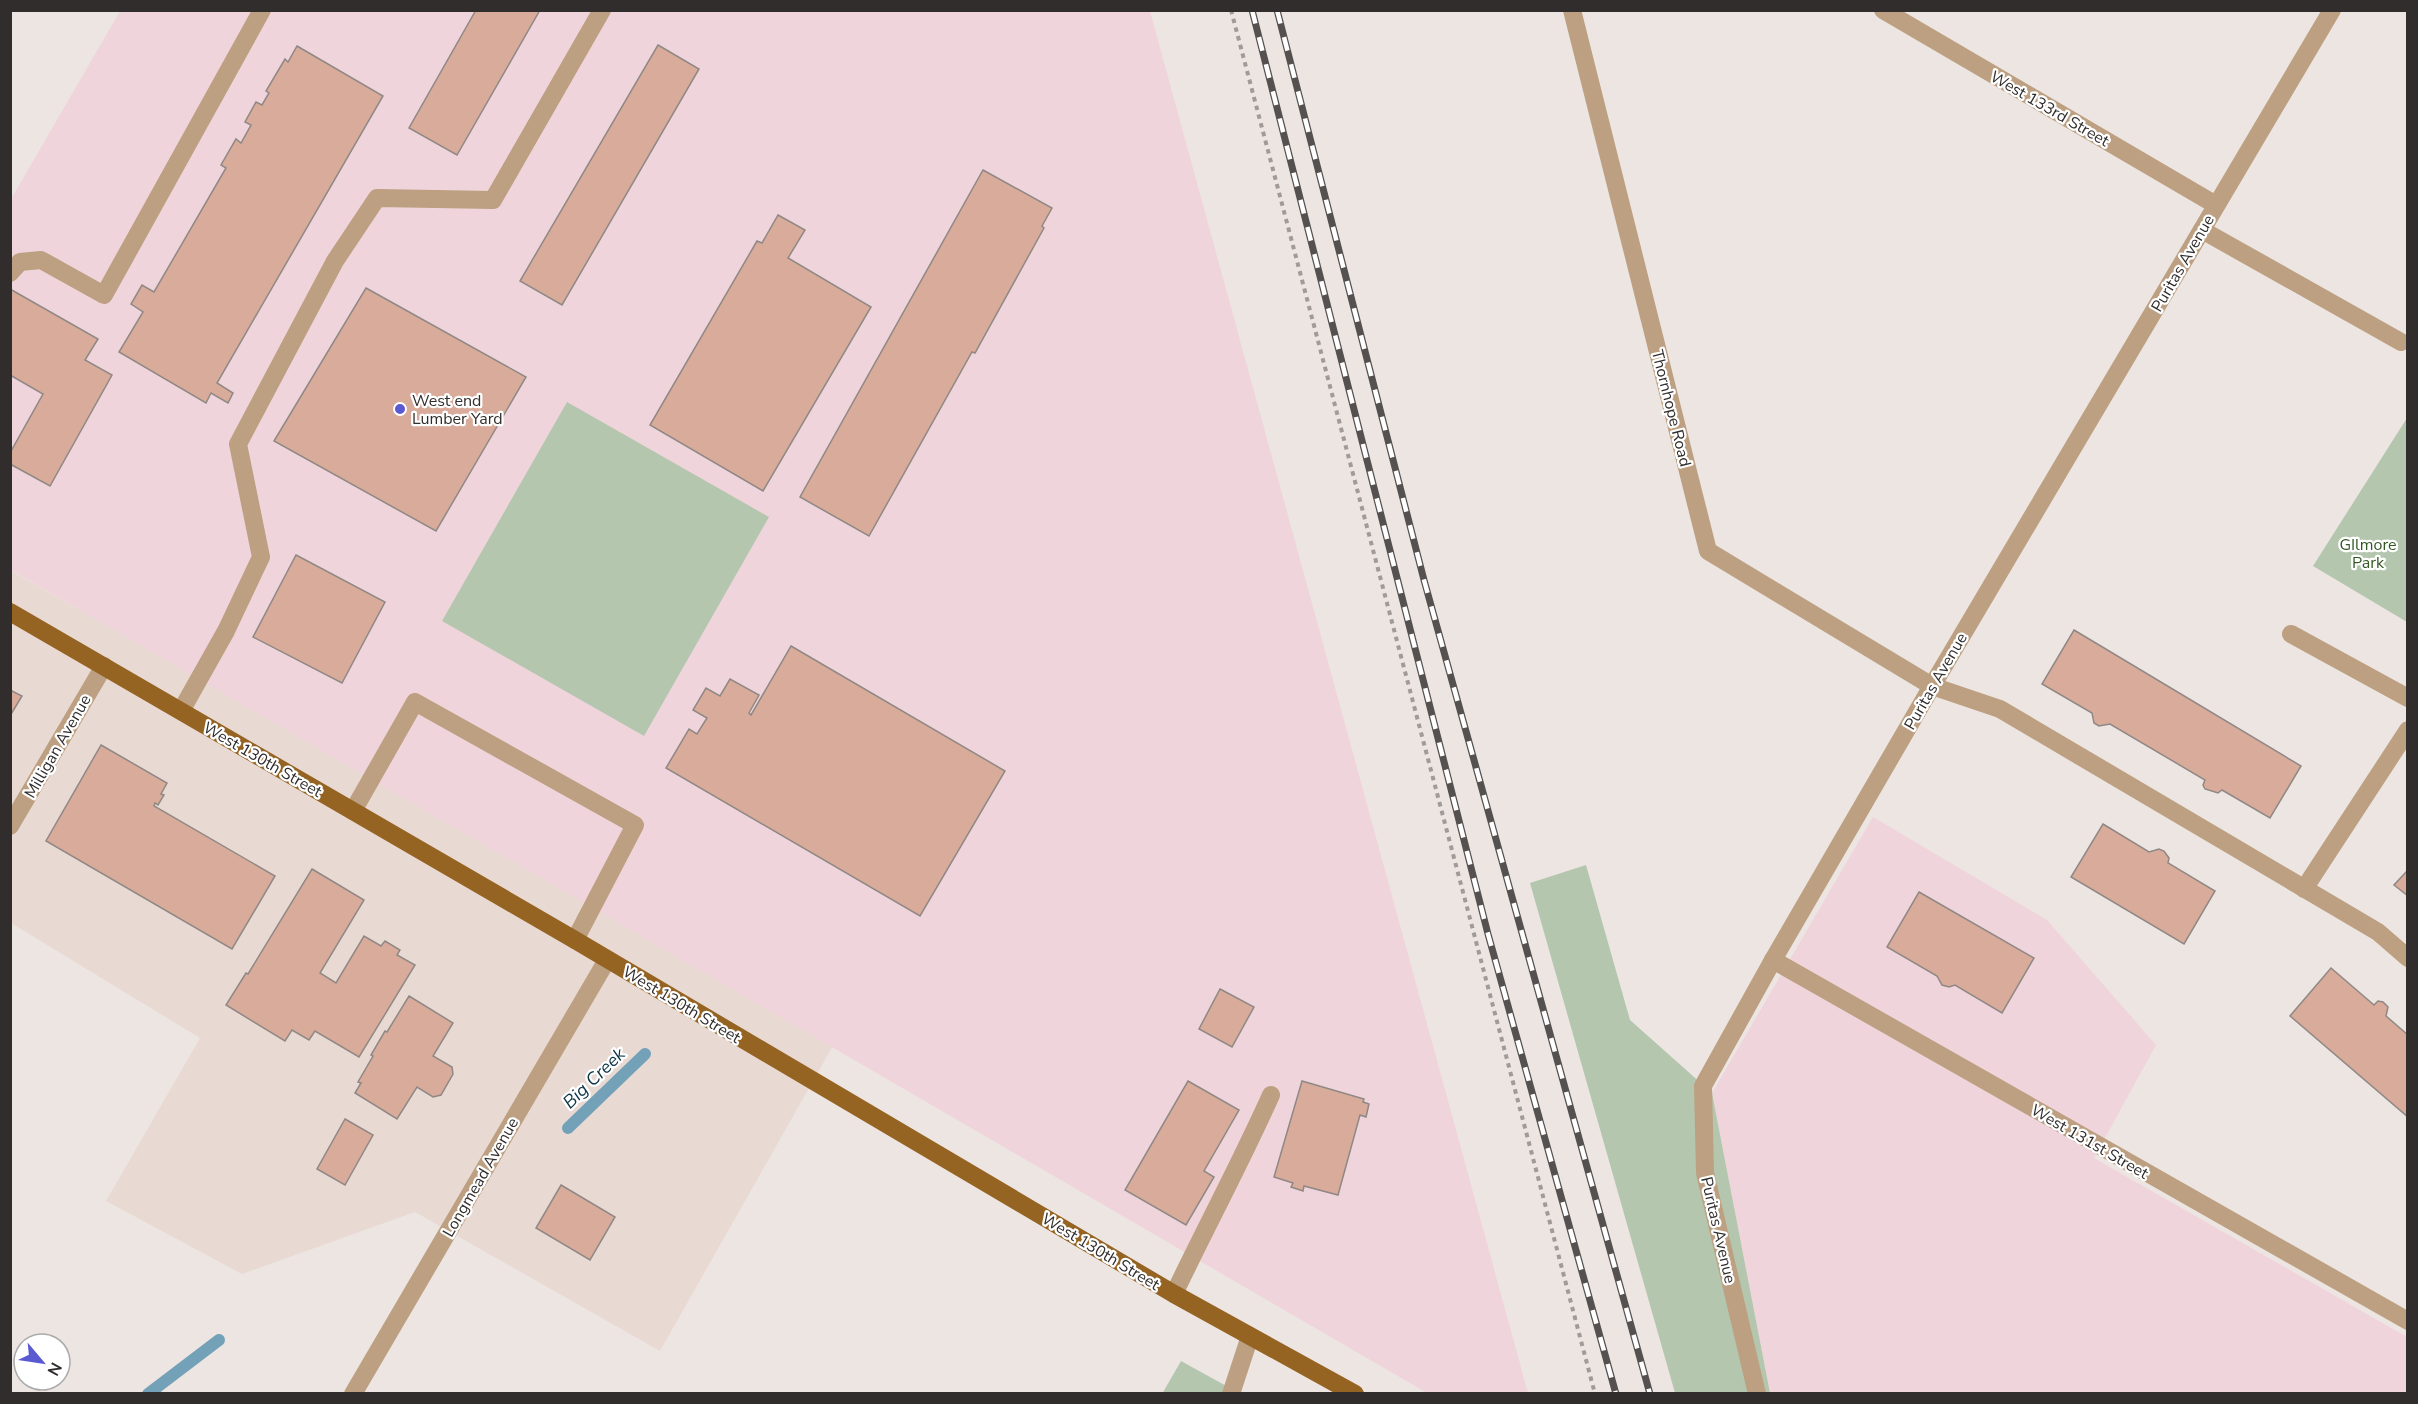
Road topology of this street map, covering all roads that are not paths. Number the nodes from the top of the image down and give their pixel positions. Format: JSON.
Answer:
{"nodes":[{"id":1,"x":262,"y":10,"type":"edge"},
{"id":2,"x":602,"y":10,"type":"edge"},
{"id":3,"x":1572,"y":10,"type":"edge"},
{"id":4,"x":1883,"y":10,"type":"edge"},
{"id":5,"x":2332,"y":10,"type":"edge"},
{"id":6,"x":2216,"y":205,"type":"junction"},
{"id":7,"x":2202,"y":230,"type":"junction"},
{"id":8,"x":10,"y":273,"type":"edge"},
{"id":9,"x":2401,"y":342,"type":"dead end"},
{"id":10,"x":10,"y":612,"type":"edge"},
{"id":11,"x":2291,"y":634,"type":"dead end"},
{"id":12,"x":104,"y":666,"type":"junction"},
{"id":13,"x":1932,"y":686,"type":"junction"},
{"id":14,"x":2408,"y":698,"type":"edge"},
{"id":15,"x":181,"y":711,"type":"junction"},
{"id":16,"x":2408,"y":730,"type":"edge"},
{"id":17,"x":353,"y":811,"type":"junction"},
{"id":18,"x":10,"y":826,"type":"edge"},
{"id":19,"x":2304,"y":889,"type":"junction"},
{"id":20,"x":574,"y":940,"type":"junction"},
{"id":21,"x":2408,"y":958,"type":"edge"},
{"id":22,"x":607,"y":960,"type":"junction"},
{"id":23,"x":1773,"y":960,"type":"junction"},
{"id":24,"x":1271,"y":1095,"type":"dead end"},
{"id":25,"x":1174,"y":1294,"type":"junction"},
{"id":26,"x":2408,"y":1321,"type":"edge"},
{"id":27,"x":1250,"y":1336,"type":"junction"},
{"id":28,"x":353,"y":1394,"type":"edge"},
{"id":29,"x":1231,"y":1394,"type":"edge"},
{"id":30,"x":1355,"y":1394,"type":"edge"},
{"id":31,"x":1757,"y":1394,"type":"edge"}],
"edges":[{"from":1,"to":8,"type":"street"},
{"from":2,"to":15,"type":"street"},
{"from":3,"to":13,"type":"street","name":"Thornhope Road"},
{"from":4,"to":6,"type":"street","name":"West 133rd Street"},
{"from":5,"to":6,"type":"street","name":"Puritas Avenue"},
{"from":6,"to":7,"type":"street","name":"Puritas Avenue"},
{"from":7,"to":9,"type":"street"},
{"from":7,"to":13,"type":"street","name":"Puritas Avenue"},
{"from":10,"to":12,"type":"main road","name":"West 130th Street"},
{"from":11,"to":14,"type":"street"},
{"from":12,"to":15,"type":"main road","name":"West 130th Street"},
{"from":12,"to":18,"type":"street","name":"Milligan Avenue"},
{"from":13,"to":19,"type":"street","name":"Thornhope Road"},
{"from":13,"to":23,"type":"street","name":"Puritas Avenue"},
{"from":15,"to":17,"type":"main road","name":"West 130th Street"},
{"from":16,"to":19,"type":"street"},
{"from":17,"to":20,"type":"main road","name":"West 130th Street"},
{"from":17,"to":20,"type":"street"},
{"from":19,"to":21,"type":"street","name":"Thornhope Road"},
{"from":20,"to":22,"type":"main road","name":"West 130th Street"},
{"from":22,"to":25,"type":"main road","name":"West 130th Street"},
{"from":22,"to":28,"type":"street","name":"Longmead Avenue"},
{"from":23,"to":26,"type":"street","name":"West 131st Street"},
{"from":23,"to":31,"type":"street","name":"Puritas Avenue"},
{"from":24,"to":25,"type":"street"},
{"from":25,"to":27,"type":"main road","name":"West 130th Street"},
{"from":27,"to":29,"type":"street"},
{"from":27,"to":30,"type":"main road","name":"West 130th Street"}]}
